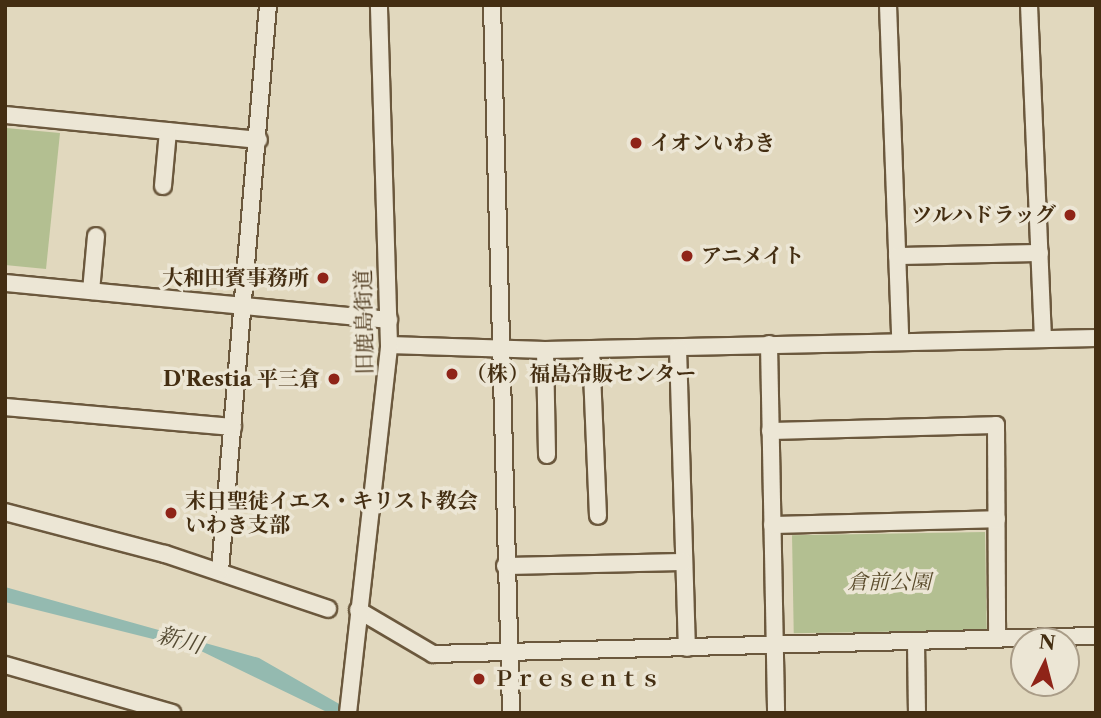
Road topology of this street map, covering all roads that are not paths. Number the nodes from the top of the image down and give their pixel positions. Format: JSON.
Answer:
{"nodes":[{"id":1,"x":268,"y":5,"type":"edge"},
{"id":2,"x":379,"y":5,"type":"edge"},
{"id":3,"x":492,"y":5,"type":"edge"},
{"id":4,"x":888,"y":5,"type":"edge"},
{"id":5,"x":1029,"y":5,"type":"edge"},
{"id":6,"x":5,"y":115,"type":"edge"},
{"id":7,"x":168,"y":131,"type":"junction"},
{"id":8,"x":259,"y":140,"type":"junction"},
{"id":9,"x":163,"y":186,"type":"dead end"},
{"id":10,"x":96,"y":236,"type":"dead end"},
{"id":11,"x":1040,"y":253,"type":"junction"},
{"id":12,"x":897,"y":256,"type":"junction"},
{"id":13,"x":5,"y":283,"type":"edge"},
{"id":14,"x":91,"y":291,"type":"junction"},
{"id":15,"x":244,"y":305,"type":"junction"},
{"id":16,"x":389,"y":320,"type":"junction"},
{"id":17,"x":1042,"y":338,"type":"junction"},
{"id":18,"x":1096,"y":338,"type":"edge"},
{"id":19,"x":900,"y":340,"type":"junction"},
{"id":20,"x":769,"y":344,"type":"junction"},
{"id":21,"x":389,"y":345,"type":"junction"},
{"id":22,"x":678,"y":348,"type":"junction"},
{"id":23,"x":591,"y":349,"type":"junction"},
{"id":24,"x":545,"y":350,"type":"junction"},
{"id":25,"x":502,"y":351,"type":"junction"},
{"id":26,"x":5,"y":407,"type":"edge"},
{"id":27,"x":233,"y":427,"type":"junction"},
{"id":28,"x":771,"y":431,"type":"junction"},
{"id":29,"x":547,"y":455,"type":"dead end"},
{"id":30,"x":5,"y":512,"type":"edge"},
{"id":31,"x":598,"y":516,"type":"dead end"},
{"id":32,"x":997,"y":519,"type":"junction"},
{"id":33,"x":772,"y":525,"type":"junction"},
{"id":34,"x":684,"y":562,"type":"junction"},
{"id":35,"x":505,"y":565,"type":"junction"},
{"id":36,"x":220,"y":570,"type":"junction"},
{"id":37,"x":328,"y":609,"type":"dead end"},
{"id":38,"x":358,"y":610,"type":"junction"},
{"id":39,"x":1096,"y":636,"type":"edge"},
{"id":40,"x":998,"y":639,"type":"junction"},
{"id":41,"x":916,"y":642,"type":"junction"},
{"id":42,"x":775,"y":645,"type":"junction"},
{"id":43,"x":687,"y":648,"type":"junction"},
{"id":44,"x":506,"y":652,"type":"junction"},
{"id":45,"x":5,"y":665,"type":"edge"},
{"id":46,"x":172,"y":713,"type":"edge"},
{"id":47,"x":348,"y":713,"type":"edge"},
{"id":48,"x":511,"y":713,"type":"edge"},
{"id":49,"x":776,"y":713,"type":"edge"},
{"id":50,"x":918,"y":713,"type":"edge"}],
"edges":[{"from":1,"to":8,"type":"street"},
{"from":2,"to":16,"type":"street","name":"旧鹿島街道"},
{"from":3,"to":25,"type":"street"},
{"from":4,"to":12,"type":"street"},
{"from":5,"to":11,"type":"street"},
{"from":6,"to":7,"type":"street"},
{"from":7,"to":8,"type":"street"},
{"from":7,"to":9,"type":"street"},
{"from":8,"to":15,"type":"street"},
{"from":10,"to":14,"type":"street"},
{"from":11,"to":12,"type":"street"},
{"from":11,"to":17,"type":"street"},
{"from":12,"to":19,"type":"street"},
{"from":13,"to":14,"type":"street"},
{"from":14,"to":15,"type":"street"},
{"from":15,"to":16,"type":"street"},
{"from":15,"to":27,"type":"street"},
{"from":16,"to":21,"type":"street","name":"旧鹿島街道"},
{"from":17,"to":18,"type":"street"},
{"from":17,"to":19,"type":"street"},
{"from":19,"to":20,"type":"street"},
{"from":20,"to":22,"type":"street"},
{"from":20,"to":28,"type":"street"},
{"from":21,"to":25,"type":"street"},
{"from":21,"to":38,"type":"street","name":"旧鹿島街道"},
{"from":22,"to":23,"type":"street"},
{"from":22,"to":34,"type":"street"},
{"from":23,"to":24,"type":"street"},
{"from":23,"to":31,"type":"street"},
{"from":24,"to":25,"type":"street"},
{"from":24,"to":29,"type":"street"},
{"from":25,"to":35,"type":"street"},
{"from":26,"to":27,"type":"street"},
{"from":27,"to":36,"type":"street"},
{"from":28,"to":32,"type":"street"},
{"from":28,"to":33,"type":"street"},
{"from":30,"to":36,"type":"street"},
{"from":32,"to":33,"type":"street"},
{"from":32,"to":40,"type":"street"},
{"from":33,"to":42,"type":"street"},
{"from":34,"to":35,"type":"street"},
{"from":34,"to":43,"type":"street"},
{"from":35,"to":44,"type":"street"},
{"from":36,"to":37,"type":"street"},
{"from":38,"to":44,"type":"street"},
{"from":38,"to":47,"type":"street","name":"旧鹿島街道"},
{"from":39,"to":40,"type":"street"},
{"from":40,"to":41,"type":"street"},
{"from":41,"to":42,"type":"street"},
{"from":41,"to":50,"type":"street"},
{"from":42,"to":43,"type":"street"},
{"from":42,"to":49,"type":"street"},
{"from":43,"to":44,"type":"street"},
{"from":44,"to":48,"type":"street"},
{"from":45,"to":46,"type":"street"}]}
